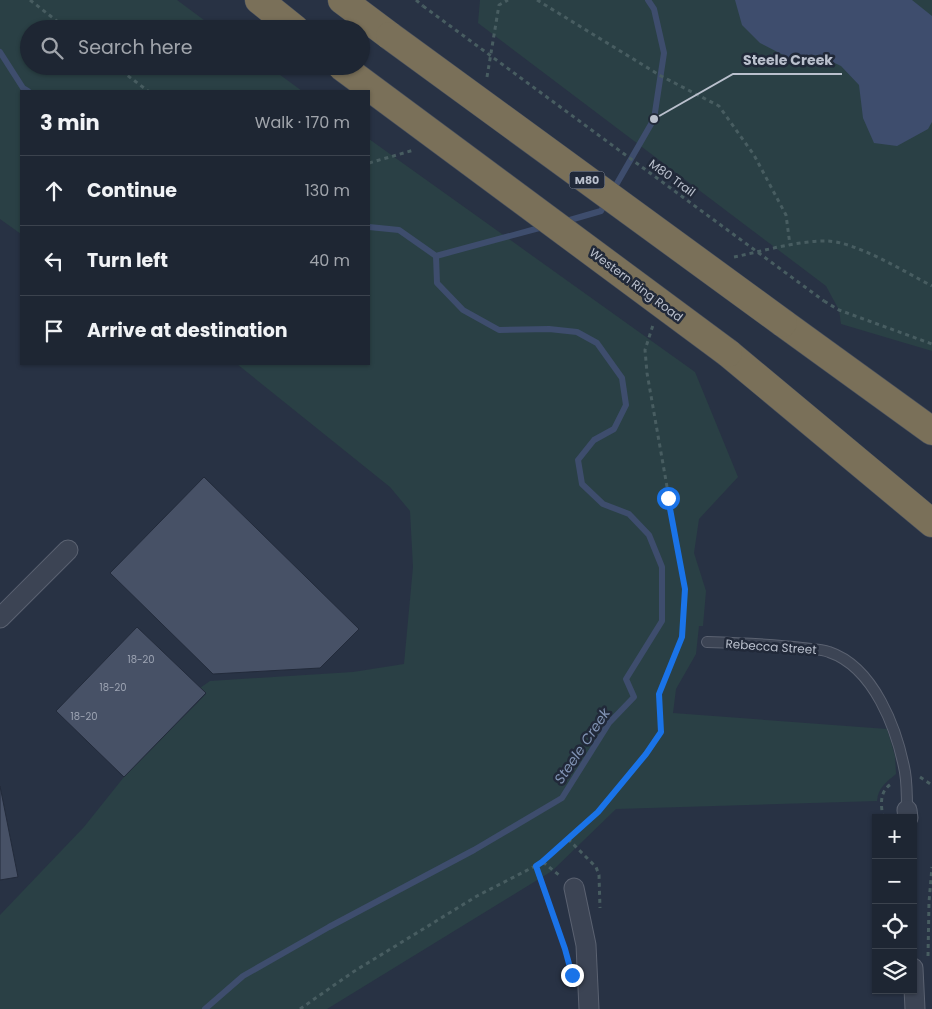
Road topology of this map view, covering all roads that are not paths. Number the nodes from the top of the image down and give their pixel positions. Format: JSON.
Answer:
{"nodes":[{"id":1,"x":259,"y":0,"type":"edge"},
{"id":2,"x":342,"y":0,"type":"edge"},
{"id":3,"x":283,"y":20,"type":"edge"},
{"id":4,"x":369,"y":20,"type":"edge"},
{"id":5,"x":370,"y":21,"type":"edge"},
{"id":6,"x":353,"y":75,"type":"edge"},
{"id":7,"x":783,"y":323,"type":"junction"},
{"id":8,"x":728,"y":353,"type":"junction"},
{"id":9,"x":932,"y":421,"type":"edge"},
{"id":10,"x":932,"y":431,"type":"edge"},
{"id":11,"x":932,"y":502,"type":"edge"},
{"id":12,"x":932,"y":523,"type":"edge"},
{"id":13,"x":68,"y":550,"type":"dead end"},
{"id":14,"x":0,"y":618,"type":"edge"},
{"id":15,"x":707,"y":642,"type":"dead end"},
{"id":16,"x":908,"y":814,"type":"edge"},
{"id":17,"x":574,"y":888,"type":"dead end"},
{"id":18,"x":921,"y":964,"type":"edge"},
{"id":19,"x":920,"y":1005,"type":"edge"},
{"id":20,"x":589,"y":1009,"type":"edge"}],
"edges":[{"from":1,"to":3,"type":"highway"},
{"from":2,"to":4,"type":"highway","number":"M80","bridge":true},
{"from":5,"to":7,"type":"highway","number":"M80","bridge":true},
{"from":6,"to":8,"type":"highway","name":"Western Ring Road","bridge":true},
{"from":7,"to":9,"type":"highway"},
{"from":7,"to":10,"type":"highway","number":"M80"},
{"from":8,"to":11,"type":"highway","name":"Western Ring Road"},
{"from":8,"to":12,"type":"highway"},
{"from":13,"to":14,"type":"street"},
{"from":15,"to":16,"type":"lane","name":"Rebecca Street"},
{"from":17,"to":20,"type":"street"},
{"from":18,"to":19,"type":"street"}]}
